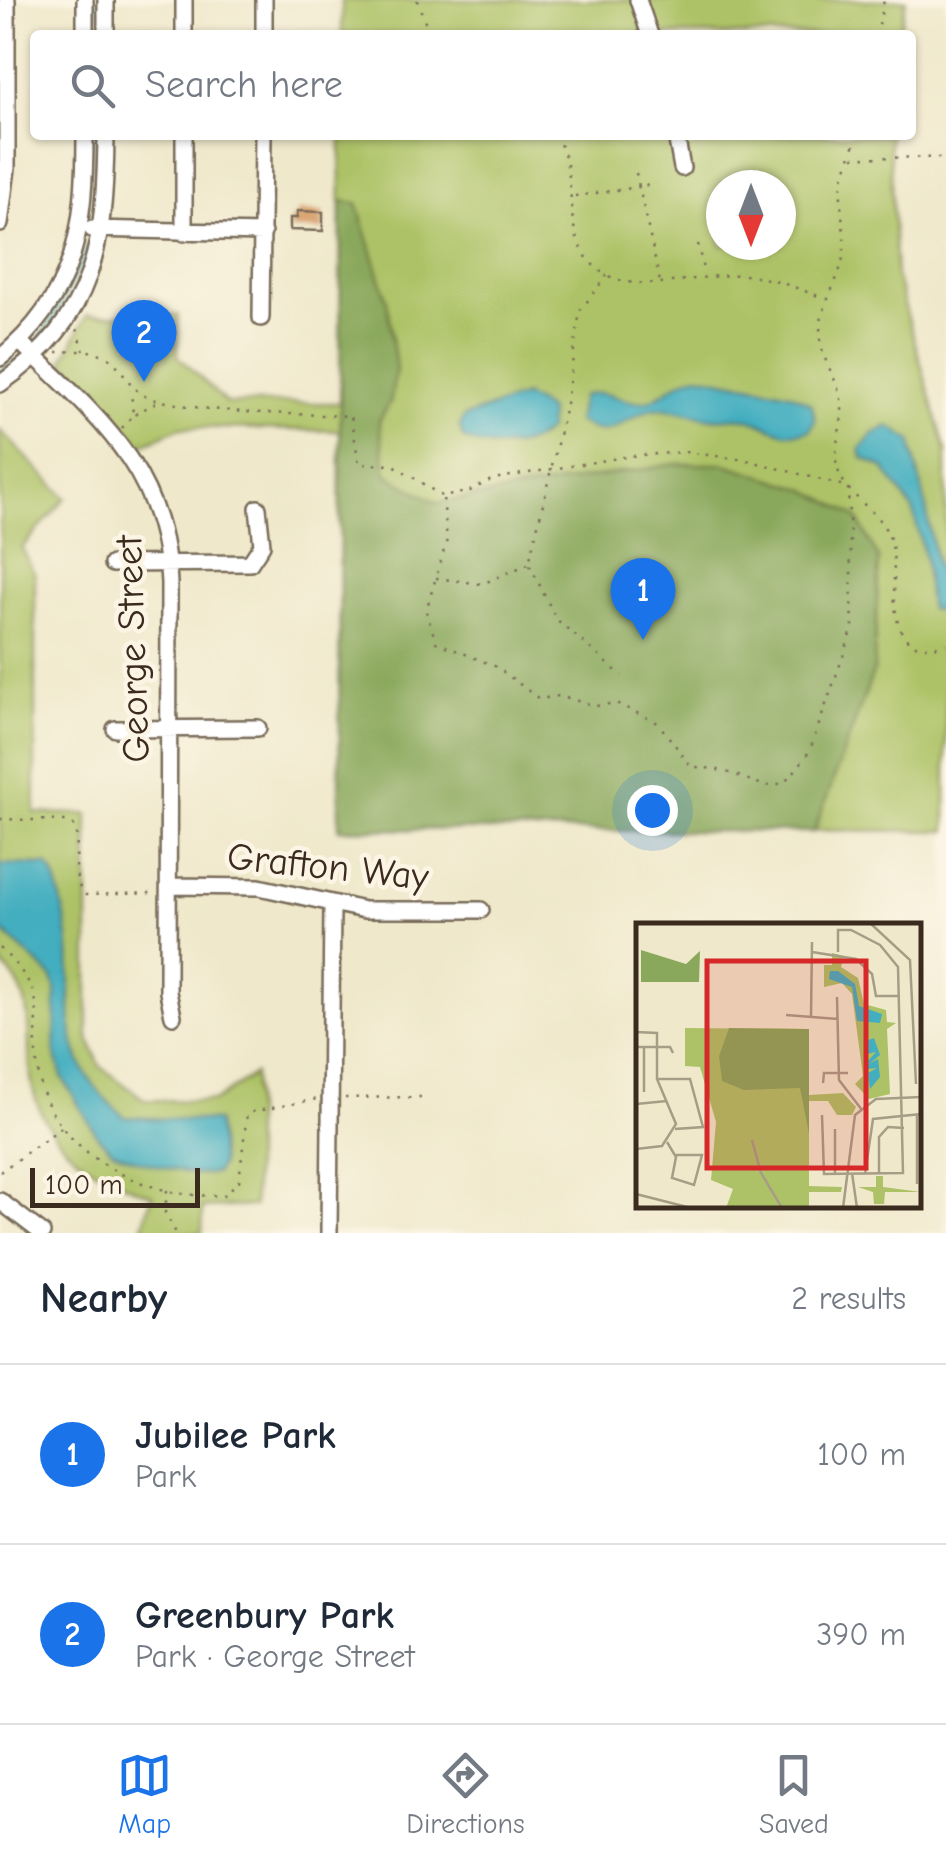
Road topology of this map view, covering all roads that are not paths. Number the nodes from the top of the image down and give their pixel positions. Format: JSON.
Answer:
{"nodes":[{"id":1,"x":7,"y":0,"type":"edge"},
{"id":2,"x":85,"y":0,"type":"edge"},
{"id":3,"x":106,"y":0,"type":"edge"},
{"id":4,"x":184,"y":0,"type":"edge"},
{"id":5,"x":264,"y":0,"type":"edge"},
{"id":6,"x":638,"y":0,"type":"edge"},
{"id":7,"x":85,"y":30,"type":"edge"},
{"id":8,"x":106,"y":30,"type":"edge"},
{"id":9,"x":184,"y":30,"type":"edge"},
{"id":10,"x":264,"y":30,"type":"edge"},
{"id":11,"x":648,"y":30,"type":"edge"},
{"id":12,"x":85,"y":140,"type":"edge"},
{"id":13,"x":106,"y":140,"type":"edge"},
{"id":14,"x":184,"y":140,"type":"edge"},
{"id":15,"x":263,"y":140,"type":"edge"},
{"id":16,"x":677,"y":140,"type":"edge"},
{"id":17,"x":682,"y":168,"type":"dead end"},
{"id":18,"x":0,"y":224,"type":"edge"},
{"id":19,"x":82,"y":228,"type":"junction"},
{"id":20,"x":102,"y":231,"type":"junction"},
{"id":21,"x":184,"y":233,"type":"junction"},
{"id":22,"x":263,"y":233,"type":"junction"},
{"id":23,"x":261,"y":318,"type":"dead end"},
{"id":24,"x":20,"y":342,"type":"junction"},
{"id":25,"x":34,"y":356,"type":"junction"},
{"id":26,"x":0,"y":358,"type":"edge"},
{"id":27,"x":0,"y":384,"type":"edge"},
{"id":28,"x":258,"y":508,"type":"dead end"},
{"id":29,"x":112,"y":564,"type":"dead end"},
{"id":30,"x":168,"y":564,"type":"junction"},
{"id":31,"x":115,"y":728,"type":"dead end"},
{"id":32,"x":170,"y":728,"type":"junction"},
{"id":33,"x":258,"y":728,"type":"dead end"},
{"id":34,"x":164,"y":890,"type":"junction"},
{"id":35,"x":332,"y":904,"type":"junction"},
{"id":36,"x":480,"y":910,"type":"dead end"},
{"id":37,"x":173,"y":1016,"type":"dead end"},
{"id":38,"x":0,"y":1201,"type":"edge"},
{"id":39,"x":42,"y":1233,"type":"edge"},
{"id":40,"x":330,"y":1233,"type":"edge"}],
"edges":[{"from":1,"to":18,"type":"street"},
{"from":2,"to":7,"type":"street"},
{"from":3,"to":8,"type":"street"},
{"from":4,"to":9,"type":"street"},
{"from":5,"to":10,"type":"street"},
{"from":6,"to":11,"type":"street"},
{"from":12,"to":19,"type":"street"},
{"from":13,"to":20,"type":"street"},
{"from":14,"to":21,"type":"street"},
{"from":15,"to":22,"type":"street"},
{"from":16,"to":17,"type":"street"},
{"from":19,"to":20,"type":"street"},
{"from":19,"to":24,"type":"street"},
{"from":20,"to":21,"type":"street"},
{"from":20,"to":25,"type":"street"},
{"from":21,"to":22,"type":"street"},
{"from":22,"to":23,"type":"street"},
{"from":24,"to":25,"type":"street","name":"George Street"},
{"from":24,"to":26,"type":"street"},
{"from":25,"to":27,"type":"street"},
{"from":25,"to":30,"type":"street","name":"George Street"},
{"from":28,"to":30,"type":"street"},
{"from":29,"to":30,"type":"street"},
{"from":30,"to":32,"type":"street","name":"George Street"},
{"from":31,"to":32,"type":"street"},
{"from":32,"to":33,"type":"street"},
{"from":32,"to":34,"type":"street","name":"George Street"},
{"from":34,"to":35,"type":"street","name":"Grafton Way"},
{"from":34,"to":37,"type":"street","name":"George Street"},
{"from":35,"to":36,"type":"street","name":"Grafton Way"},
{"from":35,"to":40,"type":"street"},
{"from":38,"to":39,"type":"street"}]}
